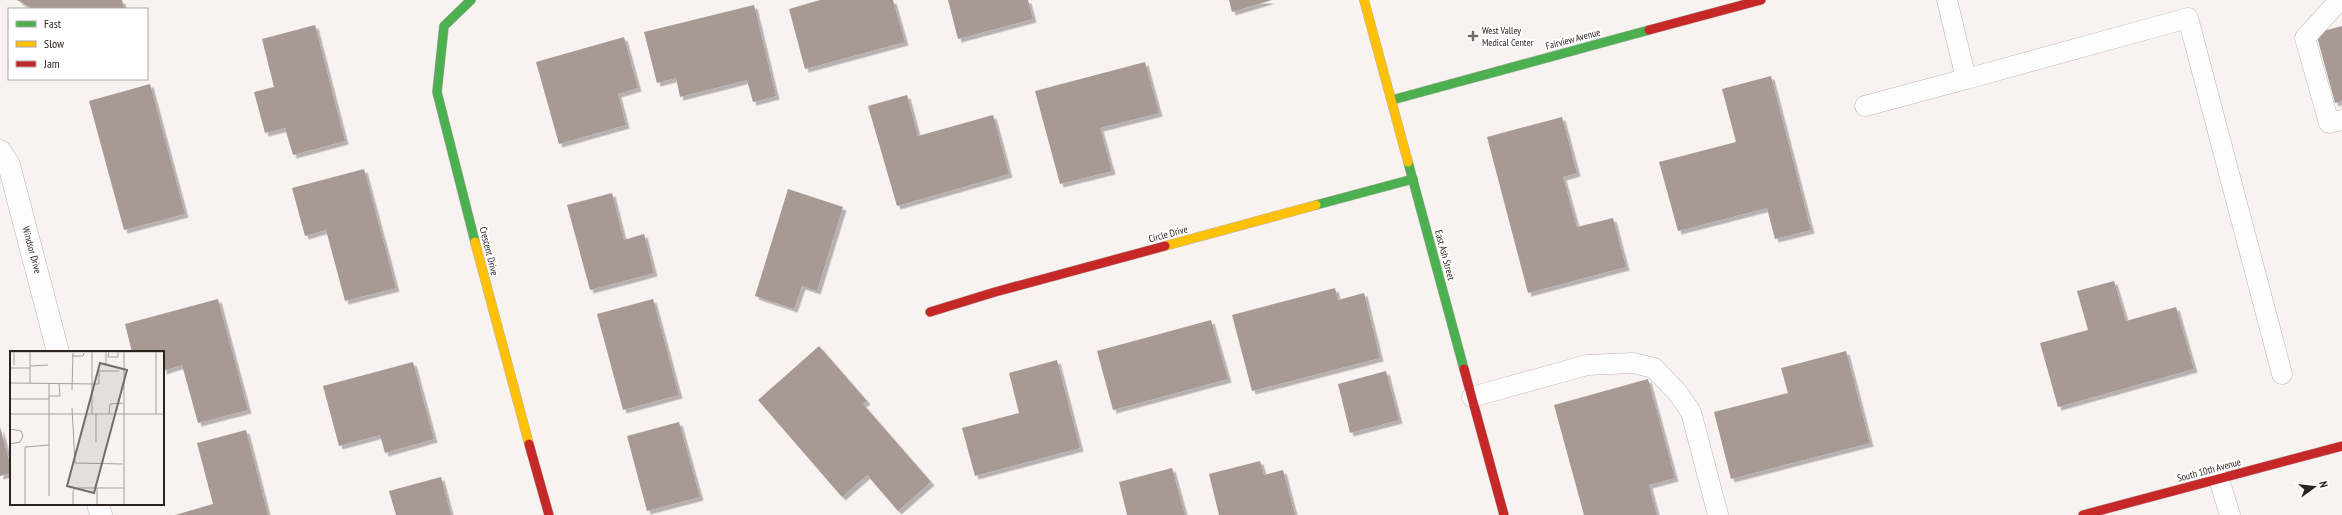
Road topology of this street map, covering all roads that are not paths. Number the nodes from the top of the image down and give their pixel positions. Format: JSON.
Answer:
{"nodes":[{"id":1,"x":471,"y":0,"type":"edge"},
{"id":2,"x":1364,"y":0,"type":"edge"},
{"id":3,"x":1761,"y":0,"type":"edge"},
{"id":4,"x":1947,"y":0,"type":"edge"},
{"id":5,"x":2336,"y":4,"type":"dead end"},
{"id":6,"x":1966,"y":79,"type":"junction"},
{"id":7,"x":1392,"y":100,"type":"junction"},
{"id":8,"x":1865,"y":106,"type":"dead end"},
{"id":9,"x":2342,"y":120,"type":"edge"},
{"id":10,"x":0,"y":151,"type":"edge"},
{"id":11,"x":1413,"y":179,"type":"junction"},
{"id":12,"x":930,"y":312,"type":"dead end"},
{"id":13,"x":58,"y":351,"type":"edge"},
{"id":14,"x":2282,"y":374,"type":"dead end"},
{"id":15,"x":1472,"y":397,"type":"junction"},
{"id":16,"x":2342,"y":446,"type":"edge"},
{"id":17,"x":2219,"y":479,"type":"junction"},
{"id":18,"x":98,"y":505,"type":"edge"},
{"id":19,"x":101,"y":515,"type":"edge"},
{"id":20,"x":550,"y":515,"type":"edge"},
{"id":21,"x":1504,"y":515,"type":"edge"},
{"id":22,"x":1718,"y":515,"type":"edge"},
{"id":23,"x":2083,"y":515,"type":"edge"},
{"id":24,"x":2230,"y":515,"type":"edge"}],
"edges":[{"from":1,"to":20,"type":"street","name":"Crescent Drive"},
{"from":2,"to":7,"type":"street","name":"East Ash Street"},
{"from":3,"to":7,"type":"street","name":"Fairview Avenue"},
{"from":4,"to":6,"type":"lane"},
{"from":5,"to":9,"type":"lane"},
{"from":6,"to":8,"type":"lane"},
{"from":6,"to":14,"type":"lane"},
{"from":7,"to":11,"type":"street","name":"East Ash Street"},
{"from":10,"to":13,"type":"street","name":"Windsor Drive"},
{"from":11,"to":12,"type":"street","name":"Circle Drive"},
{"from":11,"to":15,"type":"street","name":"East Ash Street"},
{"from":15,"to":21,"type":"street","name":"East Ash Street"},
{"from":15,"to":22,"type":"lane"},
{"from":16,"to":17,"type":"street","name":"South 10th Avenue"},
{"from":17,"to":23,"type":"street","name":"South 10th Avenue"},
{"from":17,"to":24,"type":"lane"},
{"from":18,"to":19,"type":"street"}]}
